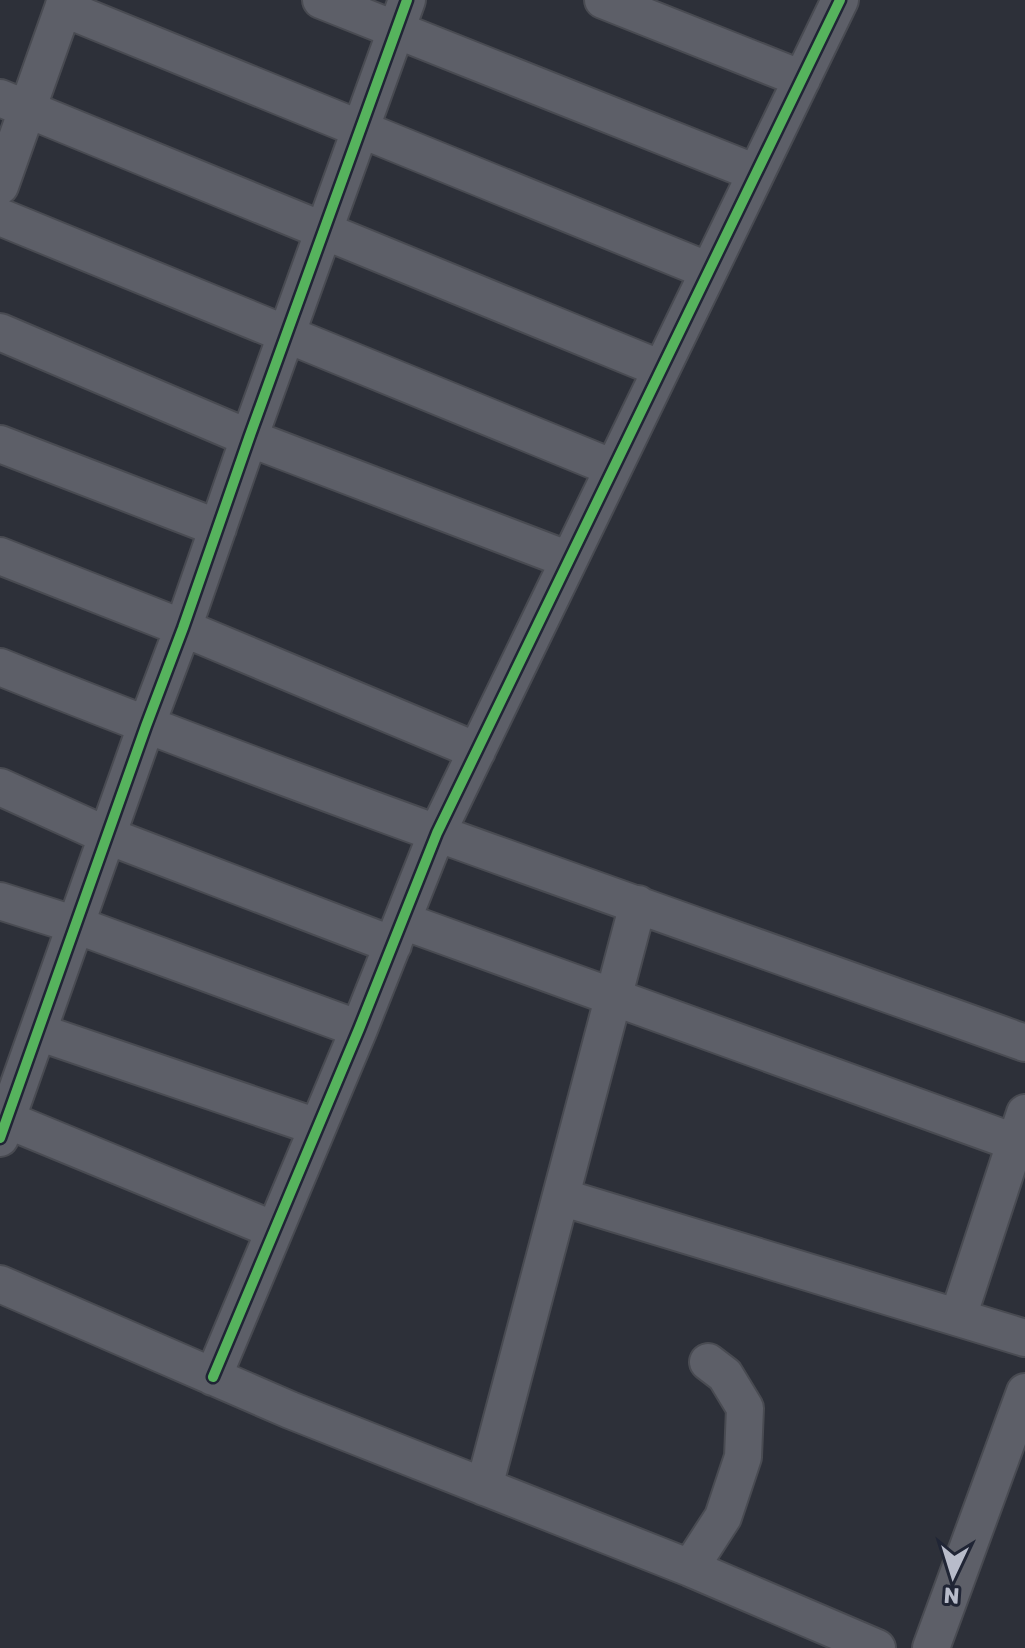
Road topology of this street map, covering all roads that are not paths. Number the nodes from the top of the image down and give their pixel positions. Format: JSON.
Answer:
{"nodes":[{"id":1,"x":321,"y":0,"type":"edge"},
{"id":2,"x":603,"y":0,"type":"edge"},
{"id":3,"x":840,"y":0,"type":"edge"},
{"id":4,"x":65,"y":4,"type":"edge"},
{"id":5,"x":402,"y":15,"type":"edge"},
{"id":6,"x":802,"y":79,"type":"junction"},
{"id":7,"x":14,"y":103,"type":"edge"},
{"id":8,"x":361,"y":129,"type":"junction"},
{"id":9,"x":756,"y":173,"type":"junction"},
{"id":10,"x":0,"y":186,"type":"edge"},
{"id":11,"x":0,"y":217,"type":"edge"},
{"id":12,"x":324,"y":230,"type":"junction"},
{"id":13,"x":709,"y":271,"type":"junction"},
{"id":14,"x":0,"y":332,"type":"edge"},
{"id":15,"x":286,"y":334,"type":"junction"},
{"id":16,"x":661,"y":369,"type":"junction"},
{"id":17,"x":249,"y":438,"type":"junction"},
{"id":18,"x":0,"y":444,"type":"edge"},
{"id":19,"x":613,"y":468,"type":"junction"},
{"id":20,"x":218,"y":528,"type":"junction"},
{"id":21,"x":0,"y":556,"type":"edge"},
{"id":22,"x":569,"y":560,"type":"junction"},
{"id":23,"x":183,"y":628,"type":"junction"},
{"id":24,"x":0,"y":667,"type":"edge"},
{"id":25,"x":146,"y":726,"type":"junction"},
{"id":26,"x":477,"y":751,"type":"junction"},
{"id":27,"x":0,"y":787,"type":"edge"},
{"id":28,"x":437,"y":833,"type":"junction"},
{"id":29,"x":108,"y":836,"type":"junction"},
{"id":30,"x":0,"y":901,"type":"edge"},
{"id":31,"x":638,"y":904,"type":"junction"},
{"id":32,"x":76,"y":925,"type":"junction"},
{"id":33,"x":398,"y":933,"type":"junction"},
{"id":34,"x":613,"y":997,"type":"junction"},
{"id":35,"x":359,"y":1029,"type":"junction"},
{"id":36,"x":38,"y":1032,"type":"junction"},
{"id":37,"x":1025,"y":1043,"type":"edge"},
{"id":38,"x":2,"y":1125,"type":"edge"},
{"id":39,"x":317,"y":1127,"type":"junction"},
{"id":40,"x":1022,"y":1134,"type":"edge"},
{"id":41,"x":561,"y":1197,"type":"junction"},
{"id":42,"x":274,"y":1230,"type":"junction"},
{"id":43,"x":0,"y":1284,"type":"edge"},
{"id":44,"x":958,"y":1317,"type":"junction"},
{"id":45,"x":1025,"y":1338,"type":"edge"},
{"id":46,"x":708,"y":1362,"type":"dead end"},
{"id":47,"x":213,"y":1377,"type":"junction"},
{"id":48,"x":1025,"y":1392,"type":"edge"},
{"id":49,"x":484,"y":1487,"type":"junction"},
{"id":50,"x":690,"y":1568,"type":"junction"},
{"id":51,"x":877,"y":1648,"type":"edge"},
{"id":52,"x":931,"y":1648,"type":"edge"}],
"edges":[{"from":1,"to":5,"type":"street"},
{"from":2,"to":6,"type":"street"},
{"from":3,"to":6,"type":"street"},
{"from":4,"to":7,"type":"street"},
{"from":4,"to":8,"type":"street"},
{"from":5,"to":8,"type":"street"},
{"from":5,"to":9,"type":"street"},
{"from":6,"to":9,"type":"street"},
{"from":7,"to":10,"type":"street"},
{"from":7,"to":12,"type":"street"},
{"from":8,"to":12,"type":"street"},
{"from":8,"to":13,"type":"street"},
{"from":9,"to":13,"type":"street"},
{"from":11,"to":15,"type":"street"},
{"from":12,"to":15,"type":"street"},
{"from":12,"to":16,"type":"street"},
{"from":13,"to":16,"type":"street"},
{"from":14,"to":17,"type":"street"},
{"from":15,"to":17,"type":"street"},
{"from":15,"to":19,"type":"street"},
{"from":16,"to":19,"type":"street"},
{"from":17,"to":20,"type":"street"},
{"from":17,"to":22,"type":"street"},
{"from":18,"to":20,"type":"street"},
{"from":19,"to":22,"type":"street"},
{"from":20,"to":23,"type":"street"},
{"from":21,"to":23,"type":"street"},
{"from":22,"to":26,"type":"street"},
{"from":23,"to":25,"type":"street"},
{"from":23,"to":26,"type":"street"},
{"from":24,"to":25,"type":"street"},
{"from":25,"to":28,"type":"street"},
{"from":25,"to":29,"type":"street"},
{"from":26,"to":28,"type":"street"},
{"from":27,"to":29,"type":"street"},
{"from":28,"to":31,"type":"street"},
{"from":28,"to":33,"type":"street"},
{"from":29,"to":32,"type":"street"},
{"from":29,"to":33,"type":"street"},
{"from":30,"to":32,"type":"street"},
{"from":31,"to":34,"type":"street"},
{"from":31,"to":37,"type":"street"},
{"from":32,"to":35,"type":"street"},
{"from":32,"to":36,"type":"street"},
{"from":33,"to":34,"type":"street"},
{"from":33,"to":35,"type":"street"},
{"from":34,"to":40,"type":"street"},
{"from":34,"to":41,"type":"street"},
{"from":35,"to":39,"type":"street"},
{"from":36,"to":38,"type":"street"},
{"from":36,"to":39,"type":"street"},
{"from":38,"to":42,"type":"street"},
{"from":39,"to":42,"type":"street"},
{"from":40,"to":44,"type":"street"},
{"from":41,"to":44,"type":"street"},
{"from":41,"to":49,"type":"street"},
{"from":42,"to":47,"type":"street"},
{"from":43,"to":47,"type":"street"},
{"from":44,"to":45,"type":"street"},
{"from":46,"to":50,"type":"street"},
{"from":47,"to":49,"type":"street"},
{"from":48,"to":52,"type":"street"},
{"from":49,"to":50,"type":"street"},
{"from":50,"to":51,"type":"street"}]}
